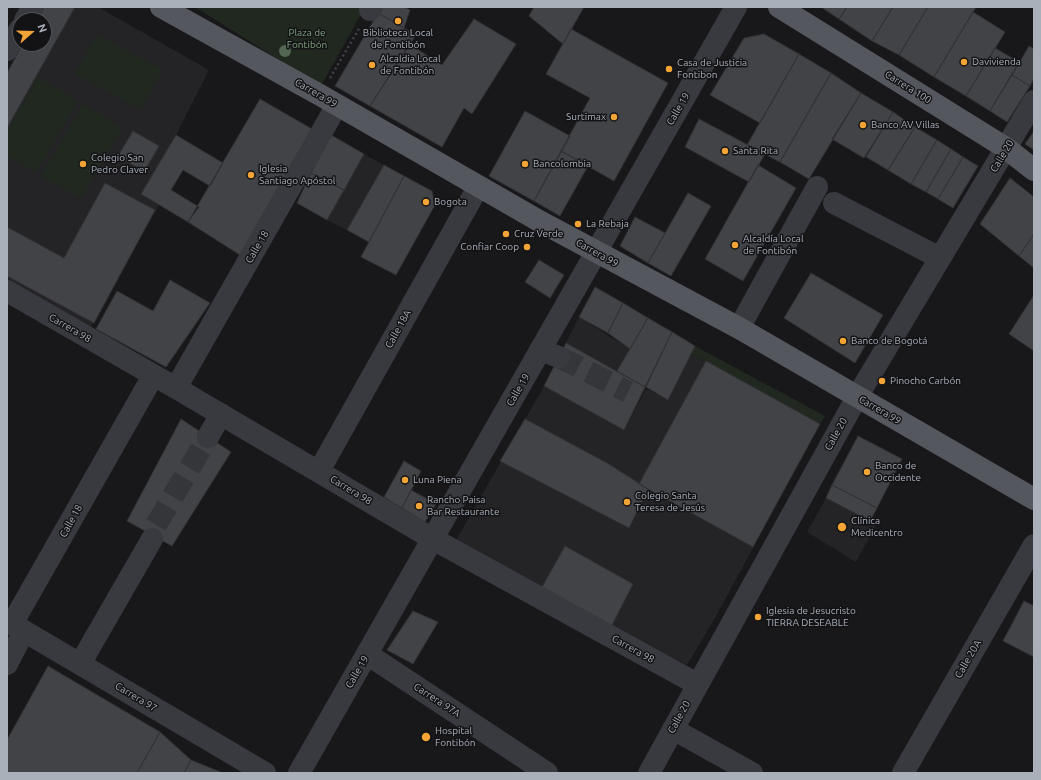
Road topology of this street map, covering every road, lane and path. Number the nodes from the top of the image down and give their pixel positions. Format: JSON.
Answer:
{"nodes":[{"id":1,"x":161,"y":7,"type":"edge"},
{"id":2,"x":736,"y":7,"type":"edge"},
{"id":3,"x":779,"y":7,"type":"edge"},
{"id":4,"x":371,"y":8,"type":"edge"},
{"id":5,"x":329,"y":80,"type":"dead end"},
{"id":6,"x":1034,"y":101,"type":"edge"},
{"id":7,"x":337,"y":105,"type":"junction"},
{"id":8,"x":1006,"y":148,"type":"junction"},
{"id":9,"x":1034,"y":170,"type":"edge"},
{"id":10,"x":478,"y":187,"type":"junction"},
{"id":11,"x":817,"y":187,"type":"dead end"},
{"id":12,"x":834,"y":203,"type":"dead end"},
{"id":13,"x":596,"y":252,"type":"junction"},
{"id":14,"x":940,"y":258,"type":"junction"},
{"id":15,"x":7,"y":291,"type":"edge"},
{"id":16,"x":739,"y":328,"type":"junction"},
{"id":17,"x":153,"y":376,"type":"junction"},
{"id":18,"x":176,"y":388,"type":"junction"},
{"id":19,"x":857,"y":397,"type":"junction"},
{"id":20,"x":221,"y":414,"type":"junction"},
{"id":21,"x":208,"y":437,"type":"tunnel mouth"},
{"id":22,"x":319,"y":471,"type":"junction"},
{"id":23,"x":1034,"y":498,"type":"edge"},
{"id":24,"x":152,"y":539,"type":"tunnel mouth"},
{"id":25,"x":433,"y":539,"type":"junction"},
{"id":26,"x":1034,"y":545,"type":"edge"},
{"id":27,"x":14,"y":625,"type":"edge"},
{"id":28,"x":367,"y":654,"type":"junction"},
{"id":29,"x":7,"y":664,"type":"edge"},
{"id":30,"x":80,"y":664,"type":"junction"},
{"id":31,"x":697,"y":684,"type":"junction"},
{"id":32,"x":673,"y":729,"type":"junction"},
{"id":33,"x":265,"y":773,"type":"edge"},
{"id":34,"x":299,"y":773,"type":"edge"},
{"id":35,"x":548,"y":773,"type":"edge"},
{"id":36,"x":649,"y":773,"type":"edge"},
{"id":37,"x":752,"y":773,"type":"edge"},
{"id":38,"x":903,"y":773,"type":"edge"}],
"edges":[{"from":1,"to":7,"type":"main road","name":"Carrera 99"},
{"from":2,"to":13,"type":"street","name":"Calle 19"},
{"from":3,"to":8,"type":"main road","name":"Carrera 100"},
{"from":4,"to":5,"type":"path"},
{"from":6,"to":8,"type":"street","name":"Calle 20"},
{"from":7,"to":10,"type":"main road","name":"Carrera 99"},
{"from":7,"to":18,"type":"street","name":"Calle 18"},
{"from":8,"to":9,"type":"main road","name":"Carrera 100"},
{"from":8,"to":14,"type":"street","name":"Calle 20"},
{"from":10,"to":13,"type":"main road","name":"Carrera 99"},
{"from":10,"to":22,"type":"street","name":"Calle 18A"},
{"from":11,"to":16,"type":"street"},
{"from":12,"to":14,"type":"street"},
{"from":13,"to":16,"type":"main road","name":"Carrera 99"},
{"from":13,"to":25,"type":"street","name":"Calle 19"},
{"from":14,"to":19,"type":"street","name":"Calle 20"},
{"from":15,"to":17,"type":"street","name":"Carrera 98"},
{"from":16,"to":19,"type":"main road","name":"Carrera 99"},
{"from":17,"to":18,"type":"street","name":"Carrera 98"},
{"from":17,"to":27,"type":"street","name":"Calle 18"},
{"from":18,"to":20,"type":"street","name":"Carrera 98"},
{"from":19,"to":23,"type":"main road","name":"Carrera 99"},
{"from":19,"to":31,"type":"street","name":"Calle 20"},
{"from":20,"to":21,"type":"street"},
{"from":20,"to":22,"type":"street","name":"Carrera 98"},
{"from":22,"to":25,"type":"street","name":"Carrera 98"},
{"from":24,"to":30,"type":"street"},
{"from":25,"to":28,"type":"street","name":"Calle 19"},
{"from":25,"to":31,"type":"street","name":"Carrera 98"},
{"from":26,"to":38,"type":"street","name":"Calle 20A"},
{"from":27,"to":29,"type":"street","name":"Calle 18"},
{"from":27,"to":30,"type":"street","name":"Carrera 97"},
{"from":28,"to":34,"type":"street","name":"Calle 19"},
{"from":28,"to":35,"type":"street","name":"Carrera 97A"},
{"from":30,"to":33,"type":"street","name":"Carrera 97"},
{"from":31,"to":32,"type":"street","name":"Calle 20"},
{"from":32,"to":36,"type":"street","name":"Calle 20"},
{"from":32,"to":37,"type":"street"}]}
